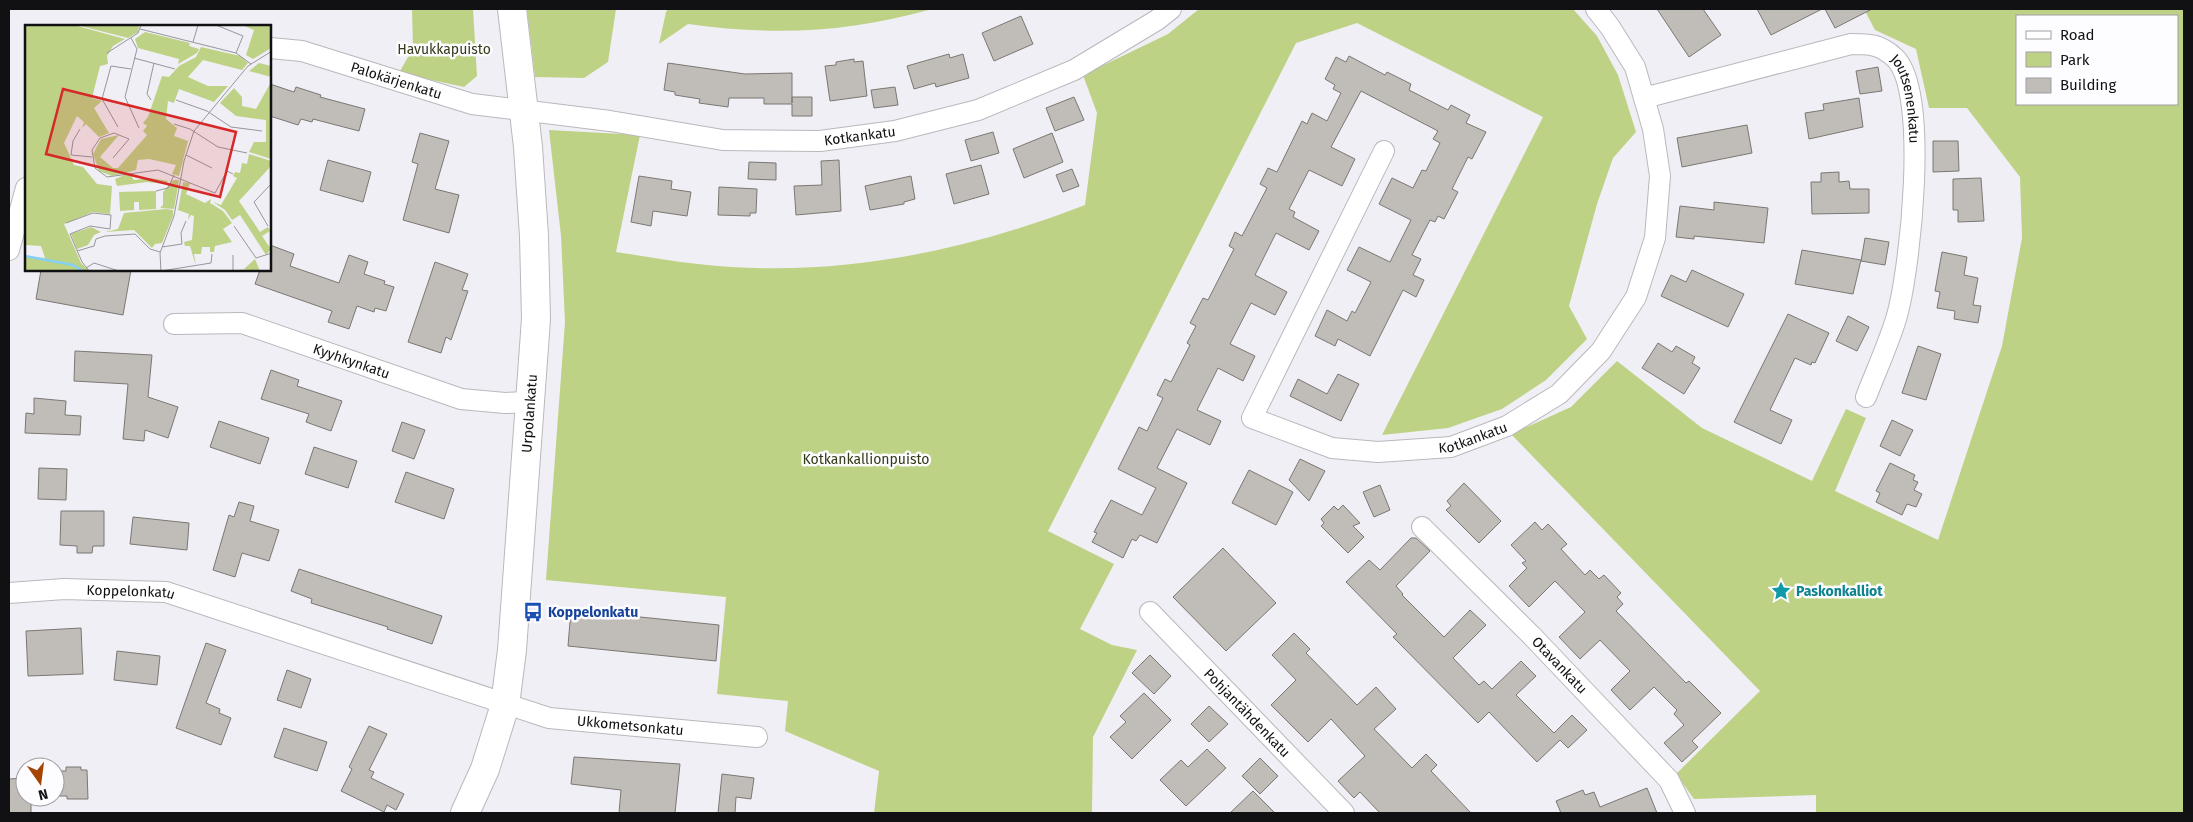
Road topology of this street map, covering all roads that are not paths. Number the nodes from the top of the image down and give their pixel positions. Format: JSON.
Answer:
{"nodes":[{"id":1,"x":512,"y":9,"type":"edge"},
{"id":2,"x":1171,"y":9,"type":"edge"},
{"id":3,"x":1596,"y":9,"type":"edge"},
{"id":4,"x":271,"y":48,"type":"edge"},
{"id":5,"x":1644,"y":98,"type":"junction"},
{"id":6,"x":524,"y":110,"type":"junction"},
{"id":7,"x":1384,"y":151,"type":"dead end"},
{"id":8,"x":25,"y":192,"type":"edge"},
{"id":9,"x":9,"y":250,"type":"edge"},
{"id":10,"x":174,"y":324,"type":"dead end"},
{"id":11,"x":1866,"y":397,"type":"dead end"},
{"id":12,"x":529,"y":402,"type":"junction"},
{"id":13,"x":1422,"y":526,"type":"dead end"},
{"id":14,"x":9,"y":593,"type":"edge"},
{"id":15,"x":1150,"y":612,"type":"dead end"},
{"id":16,"x":505,"y":705,"type":"junction"},
{"id":17,"x":758,"y":737,"type":"dead end"},
{"id":18,"x":465,"y":813,"type":"edge"},
{"id":19,"x":1344,"y":813,"type":"edge"},
{"id":20,"x":1685,"y":813,"type":"edge"}],
"edges":[{"from":1,"to":6,"type":"main road","name":"Urpolankatu"},
{"from":2,"to":6,"type":"street","name":"Kotkankatu"},
{"from":3,"to":5,"type":"street","name":"Kotkankatu"},
{"from":4,"to":6,"type":"street","name":"Palokärjenkatu"},
{"from":5,"to":7,"type":"street","name":"Kotkankatu"},
{"from":5,"to":11,"type":"street","name":"Joutsenenkatu"},
{"from":6,"to":12,"type":"main road","name":"Urpolankatu"},
{"from":8,"to":9,"type":"street"},
{"from":10,"to":12,"type":"street","name":"Kyyhkynkatu"},
{"from":12,"to":16,"type":"main road","name":"Urpolankatu"},
{"from":13,"to":20,"type":"street","name":"Otavankatu"},
{"from":14,"to":16,"type":"street","name":"Koppelonkatu"},
{"from":15,"to":19,"type":"street","name":"Pohjantähdenkatu"},
{"from":16,"to":17,"type":"street","name":"Ukkometsonkatu"},
{"from":16,"to":18,"type":"main road","name":"Urpolankatu"}]}
